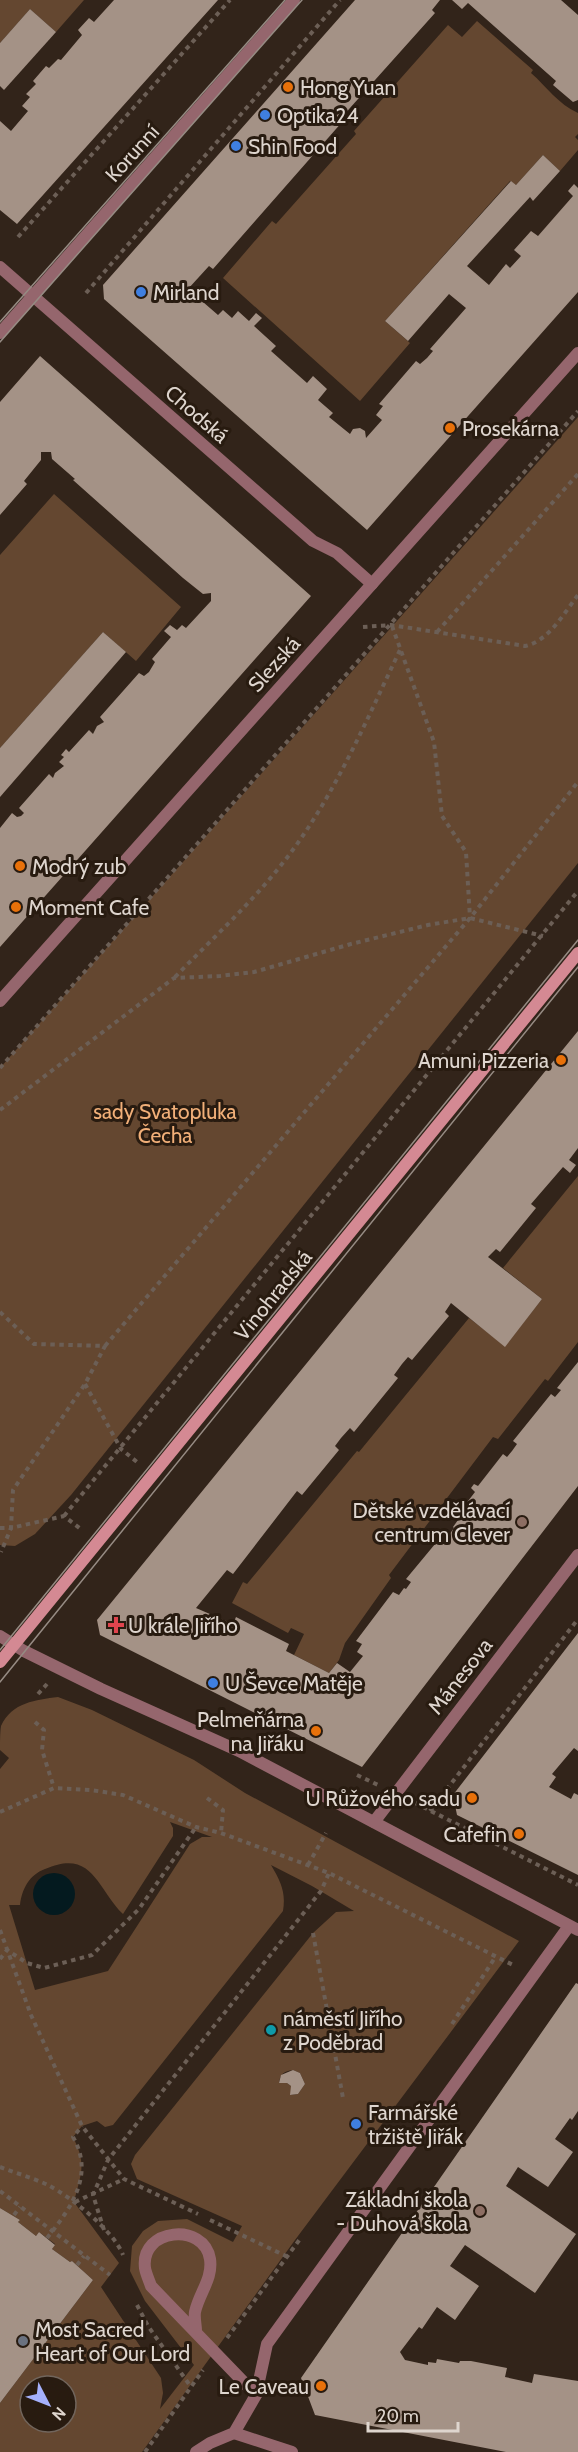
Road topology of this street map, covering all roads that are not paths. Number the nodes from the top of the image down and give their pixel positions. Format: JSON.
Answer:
{"nodes":[{"id":1,"x":294,"y":0,"type":"edge"},
{"id":2,"x":0,"y":267,"type":"edge"},
{"id":3,"x":33,"y":295,"type":"junction"},
{"id":4,"x":0,"y":333,"type":"edge"},
{"id":5,"x":578,"y":353,"type":"edge"},
{"id":6,"x":372,"y":584,"type":"junction"},
{"id":7,"x":578,"y":953,"type":"edge"},
{"id":8,"x":0,"y":1001,"type":"edge"},
{"id":9,"x":578,"y":1555,"type":"edge"},
{"id":10,"x":0,"y":1636,"type":"edge"},
{"id":11,"x":13,"y":1645,"type":"junction"},
{"id":12,"x":0,"y":1662,"type":"edge"},
{"id":13,"x":374,"y":1822,"type":"junction"},
{"id":14,"x":574,"y":1928,"type":"edge"},
{"id":15,"x":196,"y":2331,"type":"junction"},
{"id":16,"x":256,"y":2395,"type":"junction"},
{"id":17,"x":234,"y":2433,"type":"junction"},
{"id":18,"x":196,"y":2452,"type":"edge"},
{"id":19,"x":292,"y":2452,"type":"edge"}],
"edges":[{"from":1,"to":3,"type":"street","name":"Korunní"},
{"from":2,"to":3,"type":"street","name":"Chodská"},
{"from":3,"to":4,"type":"street","name":"Korunní"},
{"from":3,"to":6,"type":"street","name":"Chodská"},
{"from":5,"to":6,"type":"street","name":"Slezská"},
{"from":6,"to":8,"type":"street","name":"Slezská"},
{"from":7,"to":11,"type":"main road","name":"Vinohradská"},
{"from":9,"to":13,"type":"street","name":"Mánesova"},
{"from":10,"to":11,"type":"street"},
{"from":11,"to":12,"type":"main road","name":"Vinohradská"},
{"from":11,"to":13,"type":"street"},
{"from":13,"to":14,"type":"street"},
{"from":14,"to":16,"type":"street"},
{"from":15,"to":15,"type":"street"},
{"from":15,"to":16,"type":"street"},
{"from":16,"to":17,"type":"street"},
{"from":17,"to":18,"type":"street"},
{"from":17,"to":19,"type":"street"}]}
